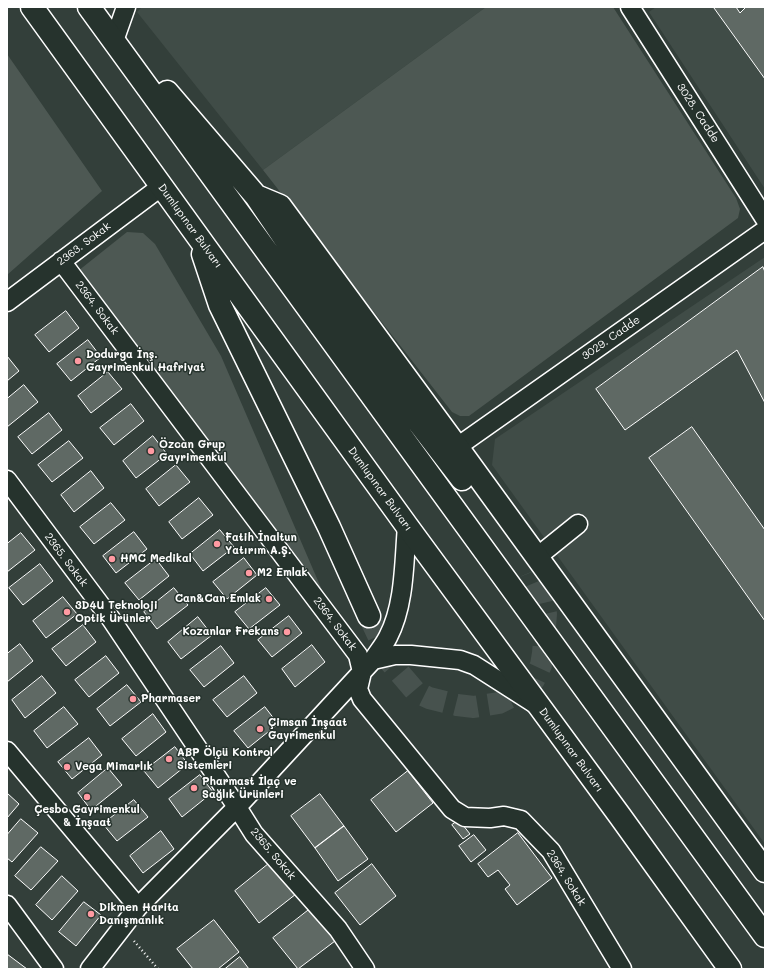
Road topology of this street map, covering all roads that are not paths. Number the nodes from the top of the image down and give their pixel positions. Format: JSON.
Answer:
{"nodes":[{"id":1,"x":32,"y":7,"type":"edge"},
{"id":2,"x":89,"y":7,"type":"edge"},
{"id":3,"x":126,"y":7,"type":"edge"},
{"id":4,"x":630,"y":7,"type":"edge"},
{"id":5,"x":117,"y":46,"type":"junction"},
{"id":6,"x":162,"y":186,"type":"junction"},
{"id":7,"x":256,"y":196,"type":"junction"},
{"id":8,"x":765,"y":218,"type":"edge"},
{"id":9,"x":765,"y":230,"type":"edge"},
{"id":10,"x":195,"y":232,"type":"junction"},
{"id":11,"x":61,"y":261,"type":"junction"},
{"id":12,"x":7,"y":302,"type":"edge"},
{"id":13,"x":457,"y":447,"type":"junction"},
{"id":14,"x":7,"y":480,"type":"edge"},
{"id":15,"x":578,"y":524,"type":"dead end"},
{"id":16,"x":407,"y":526,"type":"junction"},
{"id":17,"x":534,"y":564,"type":"junction"},
{"id":18,"x":369,"y":616,"type":"tunnel mouth"},
{"id":19,"x":367,"y":666,"type":"junction"},
{"id":20,"x":540,"y":707,"type":"junction"},
{"id":21,"x":7,"y":751,"type":"edge"},
{"id":22,"x":237,"y":807,"type":"junction"},
{"id":23,"x":765,"y":871,"type":"edge"},
{"id":24,"x":7,"y":906,"type":"edge"},
{"id":25,"x":138,"y":907,"type":"junction"},
{"id":26,"x":765,"y":936,"type":"edge"},
{"id":27,"x":54,"y":969,"type":"edge"},
{"id":28,"x":90,"y":969,"type":"edge"},
{"id":29,"x":365,"y":969,"type":"edge"},
{"id":30,"x":622,"y":969,"type":"edge"},
{"id":31,"x":730,"y":969,"type":"edge"}],
"edges":[{"from":1,"to":6,"type":"highway","name":"Dumlupınar Bulvarı"},
{"from":2,"to":5,"type":"highway"},
{"from":3,"to":5,"type":"street"},
{"from":4,"to":8,"type":"street","name":"3028. Cadde"},
{"from":5,"to":7,"type":"highway"},
{"from":5,"to":26,"type":"highway"},
{"from":6,"to":10,"type":"highway","name":"Dumlupınar Bulvarı"},
{"from":6,"to":11,"type":"street","name":"2363. Sokak"},
{"from":7,"to":13,"type":"highway"},
{"from":7,"to":17,"type":"highway"},
{"from":9,"to":13,"type":"street","name":"3029. Cadde"},
{"from":10,"to":16,"type":"highway","name":"Dumlupınar Bulvarı"},
{"from":10,"to":18,"type":"highway"},
{"from":11,"to":12,"type":"street","name":"2363. Sokak"},
{"from":11,"to":19,"type":"street","name":"2364. Sokak"},
{"from":13,"to":17,"type":"highway"},
{"from":14,"to":22,"type":"street","name":"2365. Sokak"},
{"from":15,"to":17,"type":"street"},
{"from":16,"to":19,"type":"street"},
{"from":16,"to":20,"type":"highway","name":"Dumlupınar Bulvarı"},
{"from":17,"to":23,"type":"highway"},
{"from":19,"to":20,"type":"street"},
{"from":19,"to":22,"type":"street"},
{"from":19,"to":30,"type":"street","name":"2364. Sokak"},
{"from":20,"to":31,"type":"highway","name":"Dumlupınar Bulvarı"},
{"from":21,"to":25,"type":"street"},
{"from":22,"to":25,"type":"street"},
{"from":22,"to":29,"type":"street","name":"2365. Sokak"},
{"from":24,"to":27,"type":"street"},
{"from":25,"to":28,"type":"street"}]}
